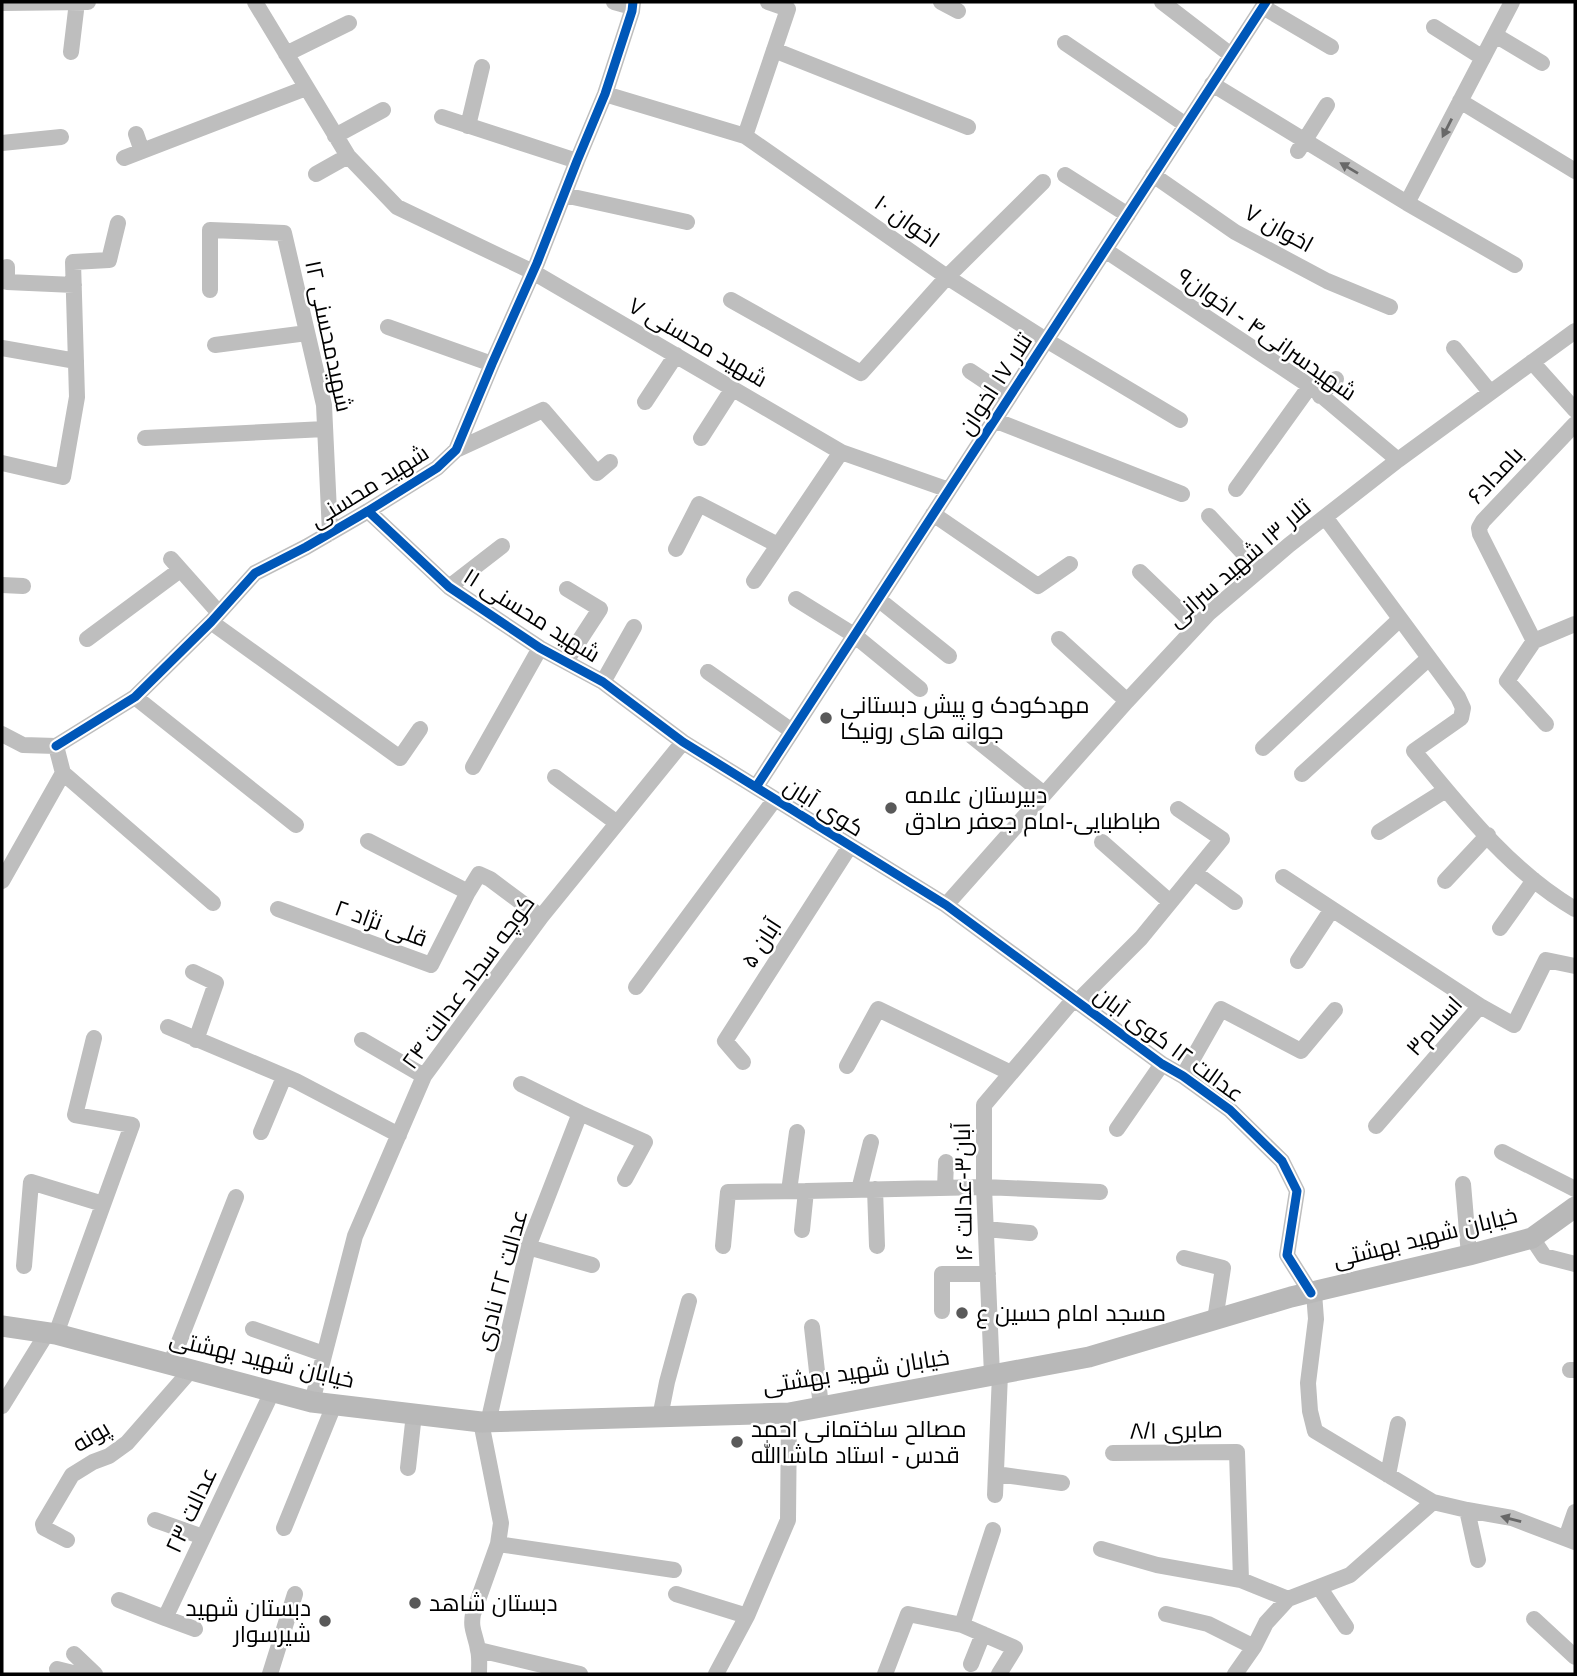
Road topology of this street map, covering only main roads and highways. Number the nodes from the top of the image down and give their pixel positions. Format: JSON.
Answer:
{"nodes":[{"id":1,"x":1575,"y":1207,"type":"edge"},
{"id":2,"x":2,"y":1326,"type":"edge"}],
"edges":[{"from":1,"to":2,"type":"main road","name":"خیابان شهید بهشتی"}]}
